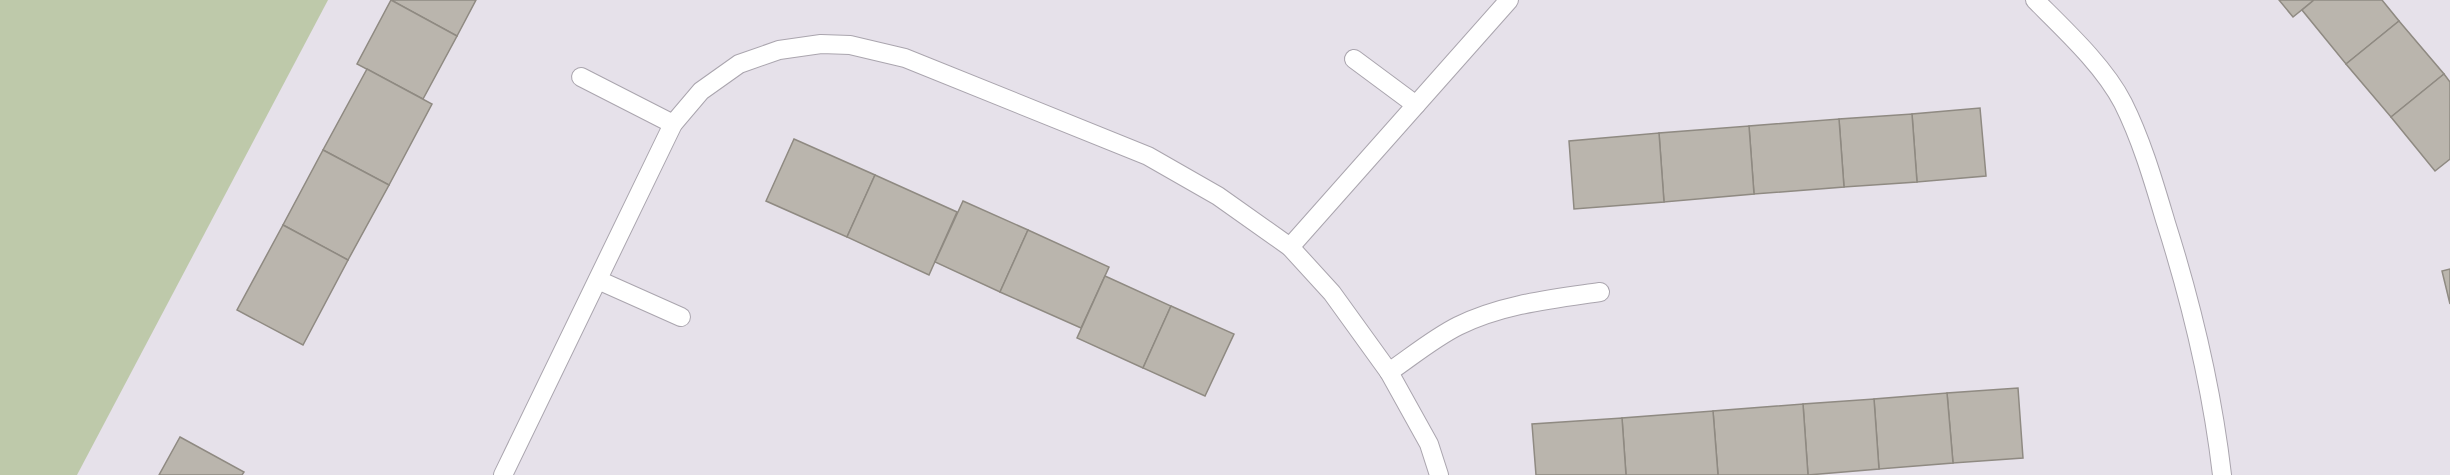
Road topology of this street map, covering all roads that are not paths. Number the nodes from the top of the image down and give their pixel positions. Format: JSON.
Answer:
{"nodes":[{"id":1,"x":1509,"y":0,"type":"edge"},
{"id":2,"x":2035,"y":0,"type":"edge"},
{"id":3,"x":1354,"y":59,"type":"dead end"},
{"id":4,"x":580,"y":77,"type":"dead end"},
{"id":5,"x":1416,"y":105,"type":"junction"},
{"id":6,"x":673,"y":124,"type":"junction"},
{"id":7,"x":1290,"y":247,"type":"junction"},
{"id":8,"x":598,"y":280,"type":"junction"},
{"id":9,"x":1600,"y":292,"type":"dead end"},
{"id":10,"x":681,"y":317,"type":"dead end"},
{"id":11,"x":1389,"y":372,"type":"junction"},
{"id":12,"x":503,"y":475,"type":"edge"},
{"id":13,"x":1439,"y":475,"type":"edge"},
{"id":14,"x":2222,"y":475,"type":"edge"}],
"edges":[{"from":1,"to":5,"type":"lane"},
{"from":2,"to":14,"type":"lane"},
{"from":3,"to":5,"type":"lane"},
{"from":4,"to":6,"type":"lane"},
{"from":5,"to":7,"type":"lane"},
{"from":6,"to":7,"type":"lane"},
{"from":6,"to":8,"type":"lane"},
{"from":7,"to":11,"type":"lane"},
{"from":8,"to":10,"type":"lane"},
{"from":8,"to":12,"type":"lane"},
{"from":9,"to":11,"type":"lane"},
{"from":11,"to":13,"type":"lane"}]}
